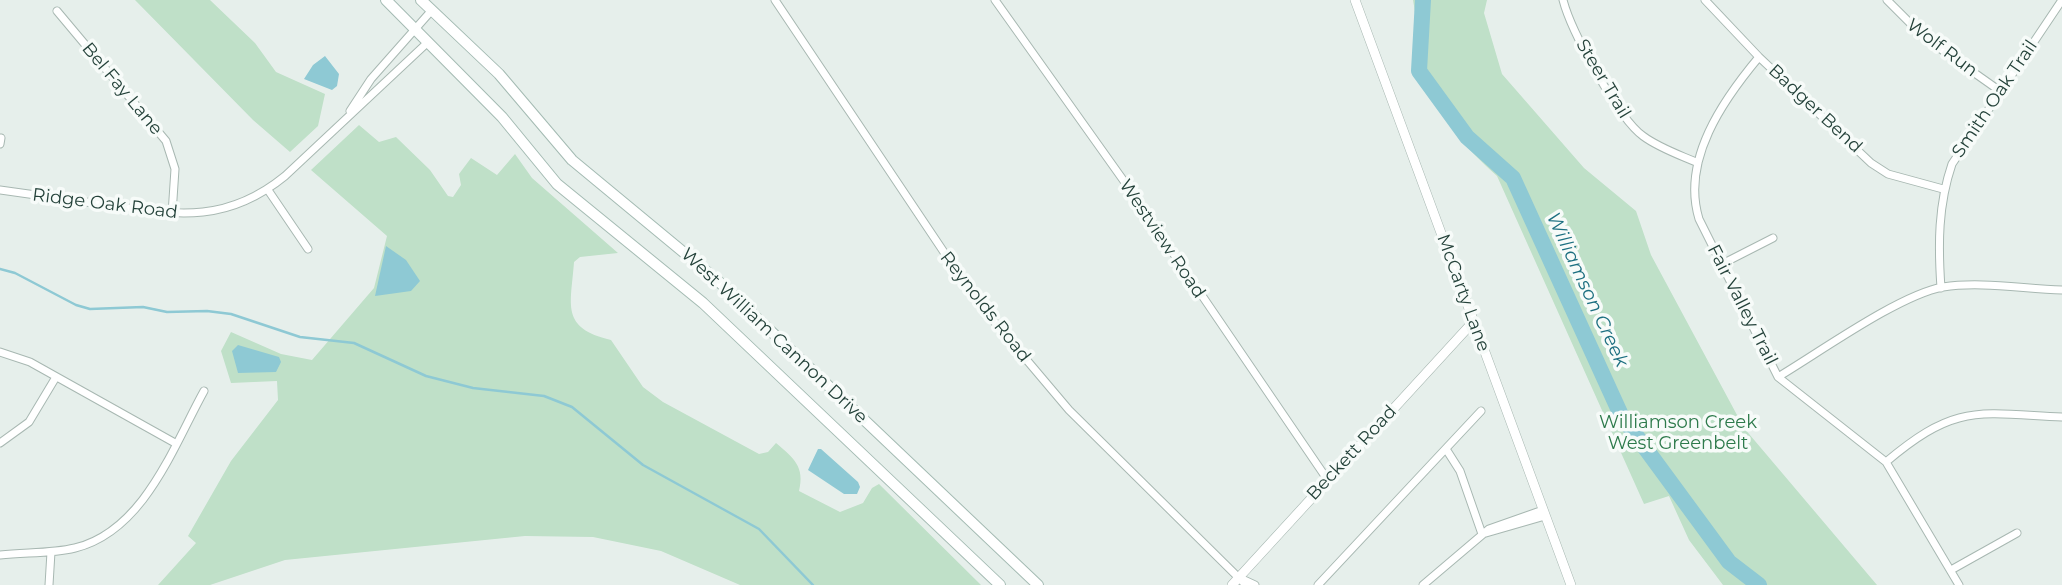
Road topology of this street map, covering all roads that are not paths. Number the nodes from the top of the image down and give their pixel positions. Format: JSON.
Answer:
{"nodes":[{"id":1,"x":386,"y":0,"type":"edge"},
{"id":2,"x":421,"y":0,"type":"edge"},
{"id":3,"x":775,"y":0,"type":"edge"},
{"id":4,"x":995,"y":0,"type":"edge"},
{"id":5,"x":1355,"y":0,"type":"edge"},
{"id":6,"x":1563,"y":0,"type":"edge"},
{"id":7,"x":1705,"y":0,"type":"edge"},
{"id":8,"x":1887,"y":0,"type":"edge"},
{"id":9,"x":2062,"y":0,"type":"edge"},
{"id":10,"x":432,"y":10,"type":"junction"},
{"id":11,"x":57,"y":12,"type":"dead end"},
{"id":12,"x":414,"y":30,"type":"junction"},
{"id":13,"x":427,"y":43,"type":"junction"},
{"id":14,"x":1759,"y":57,"type":"junction"},
{"id":15,"x":2000,"y":91,"type":"junction"},
{"id":16,"x":346,"y":117,"type":"junction"},
{"id":17,"x":1,"y":138,"type":"edge"},
{"id":18,"x":0,"y":144,"type":"edge"},
{"id":19,"x":1698,"y":163,"type":"junction"},
{"id":20,"x":1943,"y":189,"type":"junction"},
{"id":21,"x":0,"y":190,"type":"edge"},
{"id":22,"x":268,"y":190,"type":"junction"},
{"id":23,"x":172,"y":214,"type":"junction"},
{"id":24,"x":1773,"y":238,"type":"dead end"},
{"id":25,"x":309,"y":249,"type":"dead end"},
{"id":26,"x":1722,"y":264,"type":"junction"},
{"id":27,"x":1941,"y":288,"type":"junction"},
{"id":28,"x":2062,"y":290,"type":"edge"},
{"id":29,"x":1473,"y":322,"type":"junction"},
{"id":30,"x":0,"y":352,"type":"edge"},
{"id":31,"x":56,"y":377,"type":"junction"},
{"id":32,"x":1778,"y":377,"type":"junction"},
{"id":33,"x":204,"y":391,"type":"dead end"},
{"id":34,"x":1481,"y":411,"type":"dead end"},
{"id":35,"x":2062,"y":416,"type":"edge"},
{"id":36,"x":0,"y":443,"type":"edge"},
{"id":37,"x":175,"y":443,"type":"junction"},
{"id":38,"x":1446,"y":449,"type":"junction"},
{"id":39,"x":1886,"y":462,"type":"junction"},
{"id":40,"x":1327,"y":479,"type":"junction"},
{"id":41,"x":1544,"y":513,"type":"junction"},
{"id":42,"x":2017,"y":533,"type":"dead end"},
{"id":43,"x":1482,"y":534,"type":"junction"},
{"id":44,"x":51,"y":552,"type":"junction"},
{"id":45,"x":0,"y":555,"type":"edge"},
{"id":46,"x":1951,"y":570,"type":"junction"},
{"id":47,"x":1239,"y":583,"type":"edge"},
{"id":48,"x":49,"y":585,"type":"edge"},
{"id":49,"x":1000,"y":585,"type":"edge"},
{"id":50,"x":1038,"y":585,"type":"edge"},
{"id":51,"x":1255,"y":585,"type":"edge"},
{"id":52,"x":1318,"y":585,"type":"edge"},
{"id":53,"x":1423,"y":585,"type":"edge"},
{"id":54,"x":1571,"y":585,"type":"edge"},
{"id":55,"x":1959,"y":585,"type":"edge"}],
"edges":[{"from":1,"to":12,"type":"main road","name":"West William Cannon Drive"},
{"from":2,"to":10,"type":"main road","name":"West William Cannon Drive"},
{"from":3,"to":47,"type":"street","name":"Reynolds Road"},
{"from":4,"to":40,"type":"street","name":"Westview Road"},
{"from":5,"to":29,"type":"street","name":"McCarty Lane"},
{"from":6,"to":19,"type":"street","name":"Steer Trail"},
{"from":7,"to":14,"type":"street","name":"Badger Bend"},
{"from":8,"to":15,"type":"street","name":"Wolf Run"},
{"from":9,"to":15,"type":"street","name":"Smith Oak Trail"},
{"from":10,"to":12,"type":"street","name":"Ridge Oak Road"},
{"from":10,"to":50,"type":"main road","name":"West William Cannon Drive"},
{"from":11,"to":23,"type":"street","name":"Bel Fay Lane"},
{"from":12,"to":13,"type":"main road","name":"West William Cannon Drive"},
{"from":12,"to":16,"type":"street","name":"Ridge Oak Road"},
{"from":13,"to":16,"type":"street","name":"Ridge Oak Road"},
{"from":13,"to":49,"type":"main road","name":"West William Cannon Drive"},
{"from":14,"to":19,"type":"street","name":"Fair Valley Trail"},
{"from":14,"to":20,"type":"street","name":"Badger Bend"},
{"from":15,"to":20,"type":"street","name":"Smith Oak Trail"},
{"from":16,"to":22,"type":"street","name":"Ridge Oak Road"},
{"from":17,"to":18,"type":"street"},
{"from":19,"to":26,"type":"street","name":"Fair Valley Trail"},
{"from":20,"to":27,"type":"street","name":"Smith Oak Trail"},
{"from":21,"to":23,"type":"street","name":"Ridge Oak Road"},
{"from":22,"to":23,"type":"street","name":"Ridge Oak Road"},
{"from":22,"to":25,"type":"street"},
{"from":24,"to":26,"type":"street"},
{"from":26,"to":32,"type":"street","name":"Fair Valley Trail"},
{"from":27,"to":28,"type":"street"},
{"from":27,"to":32,"type":"street"},
{"from":29,"to":40,"type":"street","name":"Beckett Road"},
{"from":29,"to":41,"type":"street","name":"McCarty Lane"},
{"from":30,"to":31,"type":"street"},
{"from":31,"to":36,"type":"street"},
{"from":31,"to":37,"type":"street"},
{"from":32,"to":39,"type":"street","name":"Fair Valley Trail"},
{"from":33,"to":37,"type":"street"},
{"from":34,"to":38,"type":"street"},
{"from":35,"to":39,"type":"street"},
{"from":37,"to":44,"type":"street"},
{"from":38,"to":43,"type":"street"},
{"from":38,"to":52,"type":"street"},
{"from":39,"to":46,"type":"street","name":"Fair Valley Trail"},
{"from":40,"to":47,"type":"street","name":"Beckett Road"},
{"from":41,"to":43,"type":"street"},
{"from":41,"to":54,"type":"street","name":"McCarty Lane"},
{"from":42,"to":46,"type":"street"},
{"from":43,"to":53,"type":"street"},
{"from":44,"to":45,"type":"street"},
{"from":44,"to":48,"type":"street"},
{"from":46,"to":55,"type":"street","name":"Fair Valley Trail"},
{"from":47,"to":51,"type":"street"}]}
